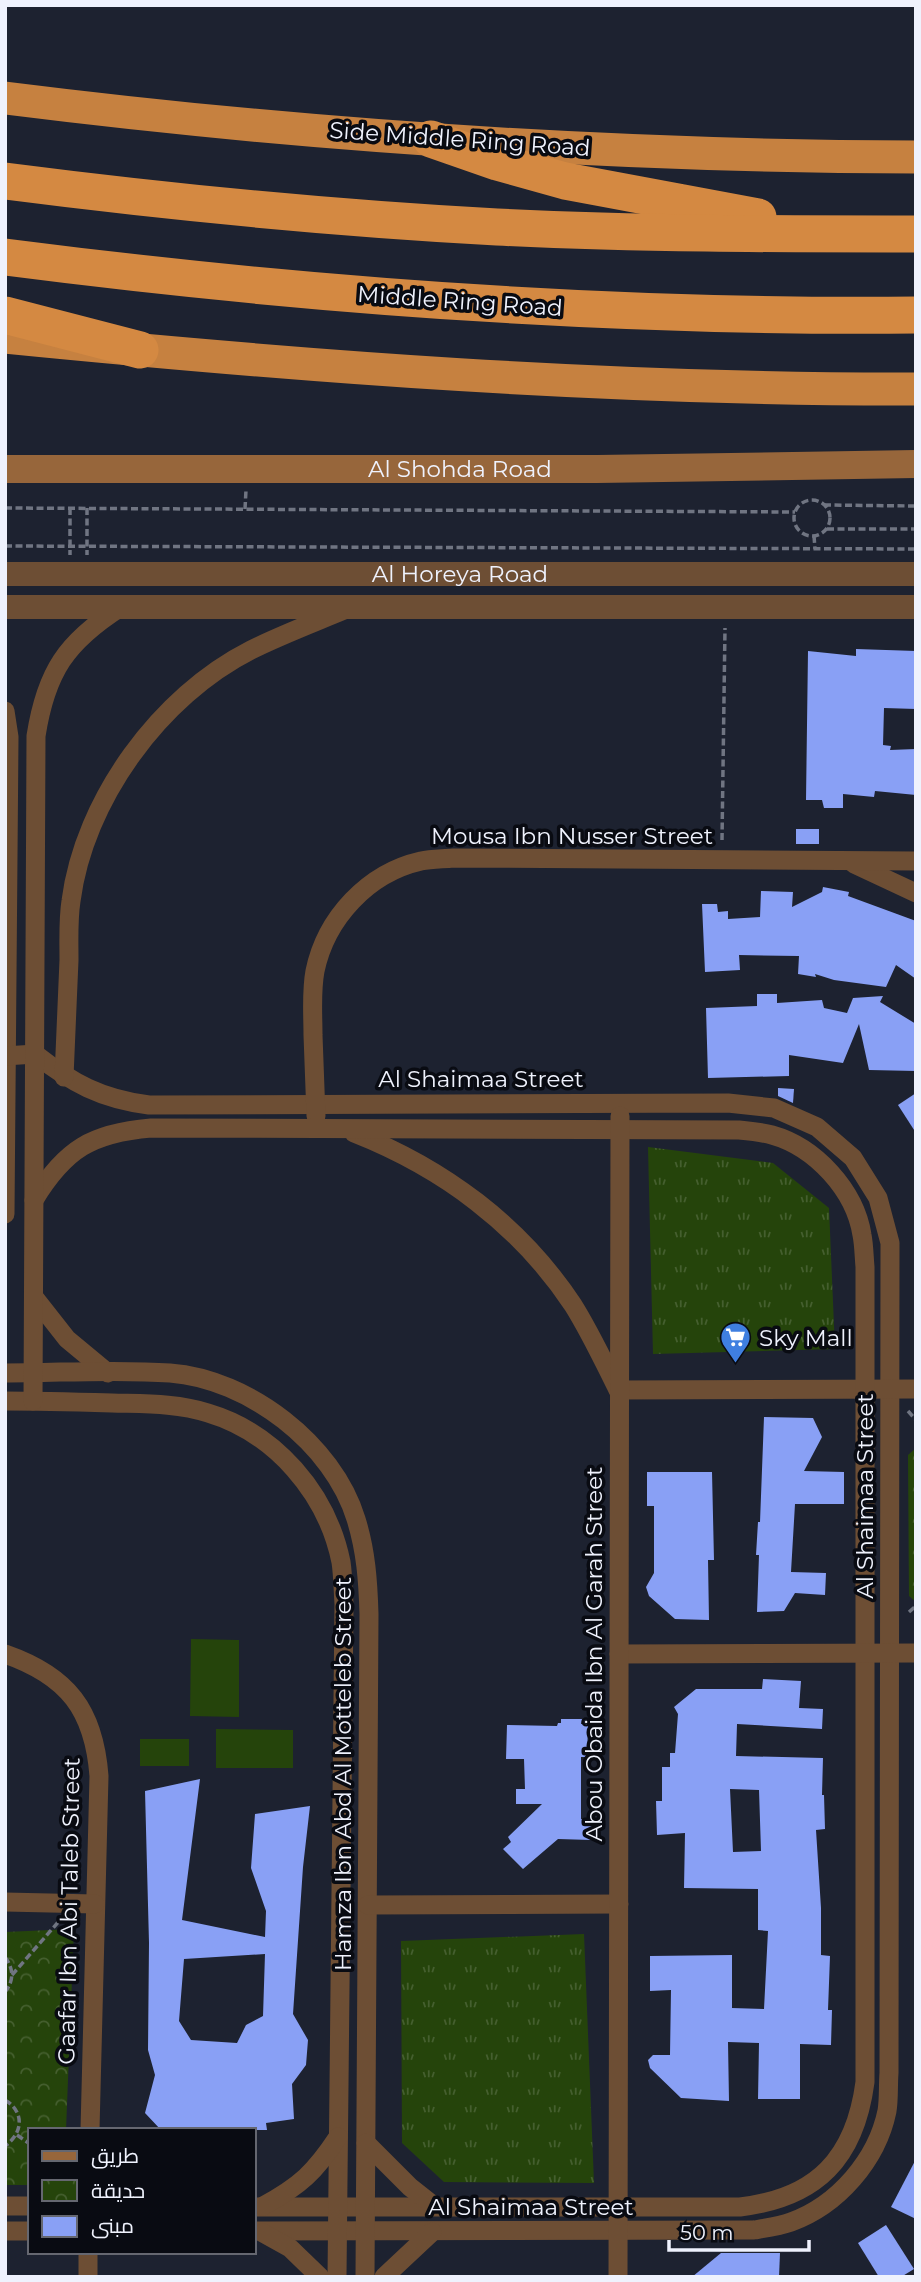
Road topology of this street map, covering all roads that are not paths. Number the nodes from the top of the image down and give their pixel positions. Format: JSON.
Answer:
{"nodes":[{"id":1,"x":5,"y":98,"type":"edge"},
{"id":2,"x":431,"y":139,"type":"junction"},
{"id":3,"x":916,"y":157,"type":"edge"},
{"id":4,"x":5,"y":181,"type":"edge"},
{"id":5,"x":835,"y":234,"type":"junction"},
{"id":6,"x":916,"y":234,"type":"edge"},
{"id":7,"x":5,"y":257,"type":"edge"},
{"id":8,"x":5,"y":315,"type":"edge"},
{"id":9,"x":916,"y":315,"type":"edge"},
{"id":10,"x":5,"y":337,"type":"edge"},
{"id":11,"x":140,"y":350,"type":"junction"},
{"id":12,"x":916,"y":389,"type":"edge"},
{"id":13,"x":916,"y":464,"type":"edge"},
{"id":14,"x":5,"y":469,"type":"edge"},
{"id":15,"x":5,"y":573,"type":"edge"},
{"id":16,"x":350,"y":573,"type":"junction"},
{"id":17,"x":682,"y":573,"type":"junction"},
{"id":18,"x":916,"y":574,"type":"edge"},
{"id":19,"x":5,"y":607,"type":"edge"},
{"id":20,"x":121,"y":607,"type":"junction"},
{"id":21,"x":350,"y":607,"type":"junction"},
{"id":22,"x":681,"y":607,"type":"junction"},
{"id":23,"x":916,"y":607,"type":"edge"},
{"id":24,"x":5,"y":711,"type":"edge"},
{"id":25,"x":846,"y":861,"type":"junction"},
{"id":26,"x":916,"y":861,"type":"edge"},
{"id":27,"x":916,"y":894,"type":"edge"},
{"id":28,"x":35,"y":1054,"type":"junction"},
{"id":29,"x":6,"y":1056,"type":"edge"},
{"id":30,"x":64,"y":1077,"type":"junction"},
{"id":31,"x":620,"y":1103,"type":"junction"},
{"id":32,"x":315,"y":1105,"type":"junction"},
{"id":33,"x":316,"y":1129,"type":"junction"},
{"id":34,"x":344,"y":1129,"type":"junction"},
{"id":35,"x":620,"y":1129,"type":"junction"},
{"id":36,"x":34,"y":1200,"type":"junction"},
{"id":37,"x":5,"y":1207,"type":"edge"},
{"id":38,"x":5,"y":1214,"type":"edge"},
{"id":39,"x":34,"y":1297,"type":"junction"},
{"id":40,"x":5,"y":1373,"type":"edge"},
{"id":41,"x":33,"y":1373,"type":"junction"},
{"id":42,"x":108,"y":1373,"type":"junction"},
{"id":43,"x":618,"y":1390,"type":"junction"},
{"id":44,"x":865,"y":1390,"type":"junction"},
{"id":45,"x":890,"y":1390,"type":"junction"},
{"id":46,"x":916,"y":1390,"type":"edge"},
{"id":47,"x":5,"y":1401,"type":"edge"},
{"id":48,"x":33,"y":1401,"type":"junction"},
{"id":49,"x":864,"y":1653,"type":"junction"},
{"id":50,"x":889,"y":1653,"type":"junction"},
{"id":51,"x":916,"y":1653,"type":"edge"},
{"id":52,"x":5,"y":1654,"type":"edge"},
{"id":53,"x":619,"y":1654,"type":"junction"},
{"id":54,"x":5,"y":1902,"type":"edge"},
{"id":55,"x":85,"y":1903,"type":"junction"},
{"id":56,"x":619,"y":1904,"type":"junction"},
{"id":57,"x":368,"y":1905,"type":"junction"},
{"id":58,"x":90,"y":2128,"type":"edge"},
{"id":59,"x":338,"y":2137,"type":"junction"},
{"id":60,"x":366,"y":2143,"type":"junction"},
{"id":61,"x":5,"y":2206,"type":"edge"},
{"id":62,"x":28,"y":2206,"type":"edge"},
{"id":63,"x":434,"y":2206,"type":"junction"},
{"id":64,"x":619,"y":2206,"type":"junction"},
{"id":65,"x":257,"y":2207,"type":"edge"},
{"id":66,"x":338,"y":2207,"type":"junction"},
{"id":67,"x":366,"y":2207,"type":"junction"},
{"id":68,"x":5,"y":2231,"type":"edge"},
{"id":69,"x":28,"y":2231,"type":"edge"},
{"id":70,"x":256,"y":2231,"type":"edge"},
{"id":71,"x":619,"y":2231,"type":"junction"},
{"id":72,"x":338,"y":2232,"type":"junction"},
{"id":73,"x":366,"y":2232,"type":"junction"},
{"id":74,"x":432,"y":2232,"type":"junction"},
{"id":75,"x":88,"y":2254,"type":"edge"},
{"id":76,"x":88,"y":2277,"type":"edge"},
{"id":77,"x":320,"y":2277,"type":"edge"},
{"id":78,"x":337,"y":2277,"type":"edge"},
{"id":79,"x":365,"y":2277,"type":"edge"},
{"id":80,"x":384,"y":2277,"type":"edge"},
{"id":81,"x":618,"y":2277,"type":"edge"}],
"edges":[{"from":1,"to":2,"type":"highway","name":"Side Middle Ring Road"},
{"from":2,"to":3,"type":"highway","name":"Side Middle Ring Road"},
{"from":2,"to":5,"type":"highway"},
{"from":4,"to":5,"type":"highway"},
{"from":5,"to":6,"type":"highway"},
{"from":7,"to":9,"type":"highway","name":"Middle Ring Road"},
{"from":8,"to":11,"type":"highway"},
{"from":10,"to":11,"type":"highway"},
{"from":11,"to":12,"type":"highway"},
{"from":13,"to":14,"type":"main road","name":"Al Shohda Road"},
{"from":15,"to":16,"type":"street","name":"Al Horeya Road"},
{"from":16,"to":17,"type":"street","name":"Al Horeya Road"},
{"from":16,"to":21,"type":"street"},
{"from":17,"to":18,"type":"street","name":"Al Horeya Road"},
{"from":17,"to":22,"type":"street"},
{"from":19,"to":20,"type":"street","name":"Al Horeya Road"},
{"from":20,"to":21,"type":"street","name":"Al Horeya Road"},
{"from":20,"to":28,"type":"street"},
{"from":21,"to":22,"type":"street","name":"Al Horeya Road"},
{"from":21,"to":30,"type":"street"},
{"from":22,"to":23,"type":"street","name":"Al Horeya Road"},
{"from":24,"to":29,"type":"street"},
{"from":25,"to":26,"type":"street","name":"Mousa Ibn Nusser Street"},
{"from":25,"to":27,"type":"street"},
{"from":25,"to":32,"type":"street","name":"Mousa Ibn Nusser Street"},
{"from":28,"to":29,"type":"street"},
{"from":28,"to":30,"type":"street","name":"Al Shaimaa Street"},
{"from":28,"to":36,"type":"street"},
{"from":29,"to":37,"type":"street"},
{"from":30,"to":32,"type":"street","name":"Al Shaimaa Street"},
{"from":31,"to":32,"type":"street","name":"Al Shaimaa Street"},
{"from":31,"to":35,"type":"street","name":"Abou Obaida Ibn Al Garah Street"},
{"from":31,"to":45,"type":"street","name":"Al Shaimaa Street"},
{"from":32,"to":33,"type":"street","name":"Mousa Ibn Nusser Street"},
{"from":33,"to":34,"type":"street","name":"Al Shaimaa Street"},
{"from":33,"to":36,"type":"street","name":"Al Shaimaa Street"},
{"from":34,"to":35,"type":"street","name":"Al Shaimaa Street"},
{"from":34,"to":43,"type":"street"},
{"from":35,"to":43,"type":"street","name":"Abou Obaida Ibn Al Garah Street"},
{"from":35,"to":44,"type":"street","name":"Al Shaimaa Street"},
{"from":36,"to":39,"type":"street"},
{"from":37,"to":38,"type":"street"},
{"from":39,"to":41,"type":"street"},
{"from":39,"to":42,"type":"street"},
{"from":40,"to":41,"type":"street","name":"Hamza Ibn Abd Al Motteleb Street"},
{"from":41,"to":42,"type":"street","name":"Hamza Ibn Abd Al Motteleb Street"},
{"from":41,"to":48,"type":"street"},
{"from":42,"to":57,"type":"street","name":"Hamza Ibn Abd Al Motteleb Street"},
{"from":43,"to":44,"type":"street"},
{"from":43,"to":53,"type":"street","name":"Abou Obaida Ibn Al Garah Street"},
{"from":44,"to":45,"type":"street"},
{"from":44,"to":49,"type":"street","name":"Al Shaimaa Street"},
{"from":45,"to":46,"type":"street"},
{"from":45,"to":50,"type":"street","name":"Al Shaimaa Street"},
{"from":47,"to":48,"type":"street","name":"Hamza Ibn Abd Al Motteleb Street"},
{"from":48,"to":59,"type":"street","name":"Hamza Ibn Abd Al Motteleb Street"},
{"from":49,"to":50,"type":"street"},
{"from":49,"to":53,"type":"street"},
{"from":49,"to":64,"type":"street","name":"Al Shaimaa Street"},
{"from":50,"to":51,"type":"street"},
{"from":50,"to":71,"type":"street","name":"Al Shaimaa Street"},
{"from":52,"to":55,"type":"street","name":"Gaafar Ibn Abi Taleb Street"},
{"from":53,"to":56,"type":"street","name":"Abou Obaida Ibn Al Garah Street"},
{"from":54,"to":55,"type":"street"},
{"from":55,"to":58,"type":"street","name":"Gaafar Ibn Abi Taleb Street"},
{"from":56,"to":57,"type":"street"},
{"from":56,"to":64,"type":"street","name":"Abou Obaida Ibn Al Garah Street"},
{"from":57,"to":60,"type":"street","name":"Hamza Ibn Abd Al Motteleb Street"},
{"from":59,"to":65,"type":"street"},
{"from":59,"to":66,"type":"street","name":"Hamza Ibn Abd Al Motteleb Street"},
{"from":60,"to":63,"type":"street"},
{"from":60,"to":67,"type":"street","name":"Hamza Ibn Abd Al Motteleb Street"},
{"from":61,"to":62,"type":"street"},
{"from":63,"to":64,"type":"street","name":"Al Shaimaa Street"},
{"from":63,"to":67,"type":"street","name":"Al Shaimaa Street"},
{"from":64,"to":71,"type":"street","name":"Abou Obaida Ibn Al Garah Street"},
{"from":65,"to":66,"type":"street","name":"Al Shaimaa Street"},
{"from":66,"to":67,"type":"street","name":"Al Shaimaa Street"},
{"from":66,"to":72,"type":"street","name":"Hamza Ibn Abd Al Motteleb Street"},
{"from":67,"to":73,"type":"street","name":"Hamza Ibn Abd Al Motteleb Street"},
{"from":68,"to":69,"type":"street"},
{"from":70,"to":72,"type":"street","name":"Al Shaimaa Street"},
{"from":70,"to":77,"type":"street"},
{"from":71,"to":74,"type":"street","name":"Al Shaimaa Street"},
{"from":71,"to":81,"type":"street","name":"Abou Obaida Ibn Al Garah Street"},
{"from":72,"to":73,"type":"street","name":"Al Shaimaa Street"},
{"from":72,"to":78,"type":"street","name":"Hamza Ibn Abd Al Motteleb Street"},
{"from":73,"to":74,"type":"street","name":"Al Shaimaa Street"},
{"from":73,"to":79,"type":"street","name":"Hamza Ibn Abd Al Motteleb Street"},
{"from":74,"to":80,"type":"street"},
{"from":75,"to":76,"type":"street"}]}
